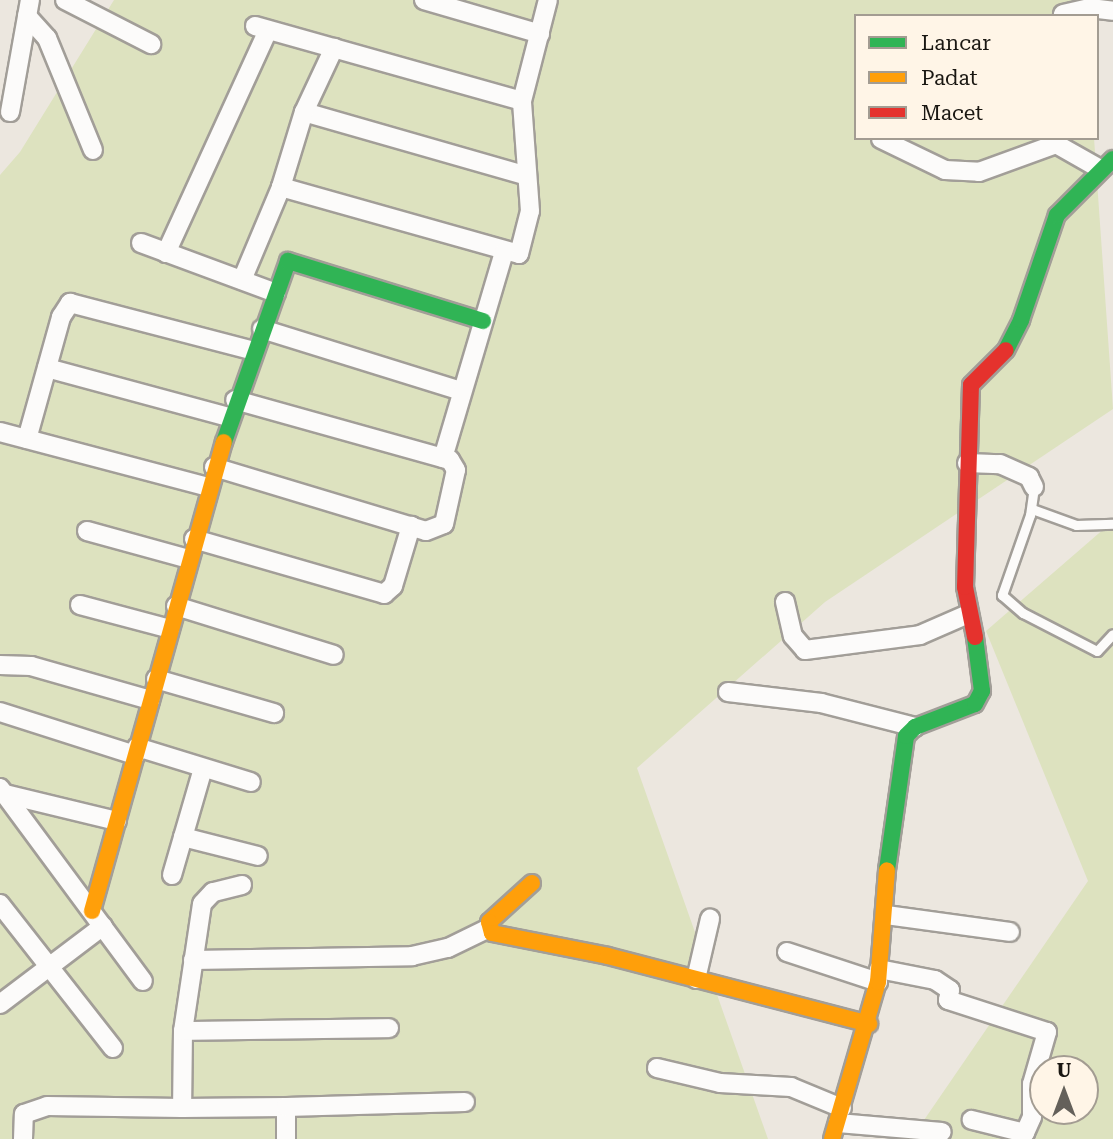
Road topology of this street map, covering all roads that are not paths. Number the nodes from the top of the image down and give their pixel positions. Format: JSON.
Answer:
{"nodes":[{"id":1,"x":65,"y":0,"type":"edge"},
{"id":2,"x":424,"y":0,"type":"edge"},
{"id":3,"x":548,"y":0,"type":"edge"},
{"id":4,"x":29,"y":8,"type":"edge"},
{"id":5,"x":1113,"y":11,"type":"edge"},
{"id":6,"x":1063,"y":14,"type":"edge"},
{"id":7,"x":540,"y":34,"type":"junction"},
{"id":8,"x":151,"y":44,"type":"dead end"},
{"id":9,"x":334,"y":48,"type":"junction"},
{"id":10,"x":522,"y":101,"type":"junction"},
{"id":11,"x":10,"y":112,"type":"dead end"},
{"id":12,"x":304,"y":112,"type":"junction"},
{"id":13,"x":883,"y":140,"type":"edge"},
{"id":14,"x":93,"y":150,"type":"dead end"},
{"id":15,"x":1107,"y":164,"type":"edge"},
{"id":16,"x":527,"y":176,"type":"junction"},
{"id":17,"x":281,"y":187,"type":"junction"},
{"id":18,"x":141,"y":243,"type":"dead end"},
{"id":19,"x":504,"y":252,"type":"junction"},
{"id":20,"x":166,"y":253,"type":"junction"},
{"id":21,"x":242,"y":280,"type":"junction"},
{"id":22,"x":276,"y":293,"type":"junction"},
{"id":23,"x":483,"y":321,"type":"junction"},
{"id":24,"x":262,"y":329,"type":"junction"},
{"id":25,"x":254,"y":351,"type":"junction"},
{"id":26,"x":47,"y":368,"type":"junction"},
{"id":27,"x":461,"y":391,"type":"junction"},
{"id":28,"x":235,"y":400,"type":"junction"},
{"id":29,"x":229,"y":417,"type":"junction"},
{"id":30,"x":0,"y":432,"type":"edge"},
{"id":31,"x":27,"y":439,"type":"junction"},
{"id":32,"x":443,"y":458,"type":"junction"},
{"id":33,"x":967,"y":463,"type":"junction"},
{"id":34,"x":214,"y":467,"type":"junction"},
{"id":35,"x":208,"y":487,"type":"junction"},
{"id":36,"x":1034,"y":487,"type":"joint"},
{"id":37,"x":1031,"y":509,"type":"junction"},
{"id":38,"x":1113,"y":524,"type":"edge"},
{"id":39,"x":411,"y":526,"type":"junction"},
{"id":40,"x":87,"y":531,"type":"dead end"},
{"id":41,"x":194,"y":539,"type":"junction"},
{"id":42,"x":188,"y":559,"type":"junction"},
{"id":43,"x":785,"y":602,"type":"dead end"},
{"id":44,"x":80,"y":605,"type":"dead end"},
{"id":45,"x":176,"y":606,"type":"junction"},
{"id":46,"x":968,"y":614,"type":"junction"},
{"id":47,"x":170,"y":629,"type":"junction"},
{"id":48,"x":1113,"y":634,"type":"edge"},
{"id":49,"x":334,"y":655,"type":"dead end"},
{"id":50,"x":0,"y":665,"type":"edge"},
{"id":51,"x":156,"y":680,"type":"junction"},
{"id":52,"x":728,"y":692,"type":"dead end"},
{"id":53,"x":150,"y":700,"type":"junction"},
{"id":54,"x":0,"y":712,"type":"edge"},
{"id":55,"x":274,"y":713,"type":"dead end"},
{"id":56,"x":915,"y":727,"type":"junction"},
{"id":57,"x":136,"y":751,"type":"junction"},
{"id":58,"x":203,"y":768,"type":"junction"},
{"id":59,"x":251,"y":782,"type":"dead end"},
{"id":60,"x":2,"y":791,"type":"edge"},
{"id":61,"x":117,"y":821,"type":"junction"},
{"id":62,"x":183,"y":837,"type":"junction"},
{"id":63,"x":258,"y":856,"type":"dead end"},
{"id":64,"x":172,"y":875,"type":"dead end"},
{"id":65,"x":532,"y":883,"type":"dead end"},
{"id":66,"x":242,"y":886,"type":"dead end"},
{"id":67,"x":0,"y":904,"type":"edge"},
{"id":68,"x":886,"y":915,"type":"junction"},
{"id":69,"x":98,"y":919,"type":"junction"},
{"id":70,"x":710,"y":919,"type":"dead end"},
{"id":71,"x":489,"y":928,"type":"junction"},
{"id":72,"x":1010,"y":932,"type":"dead end"},
{"id":73,"x":787,"y":951,"type":"dead end"},
{"id":74,"x":193,"y":960,"type":"junction"},
{"id":75,"x":48,"y":967,"type":"junction"},
{"id":76,"x":878,"y":975,"type":"junction"},
{"id":77,"x":696,"y":979,"type":"junction"},
{"id":78,"x":143,"y":981,"type":"dead end"},
{"id":79,"x":0,"y":1004,"type":"edge"},
{"id":80,"x":869,"y":1024,"type":"junction"},
{"id":81,"x":389,"y":1028,"type":"dead end"},
{"id":82,"x":183,"y":1031,"type":"junction"},
{"id":83,"x":113,"y":1048,"type":"dead end"},
{"id":84,"x":657,"y":1068,"type":"dead end"},
{"id":85,"x":465,"y":1102,"type":"dead end"},
{"id":86,"x":286,"y":1107,"type":"junction"},
{"id":87,"x":182,"y":1108,"type":"junction"},
{"id":88,"x":972,"y":1120,"type":"dead end"},
{"id":89,"x":838,"y":1123,"type":"edge"},
{"id":90,"x":942,"y":1132,"type":"dead end"},
{"id":91,"x":23,"y":1139,"type":"edge"},
{"id":92,"x":286,"y":1139,"type":"edge"}],
"edges":[{"from":1,"to":8,"type":"street"},
{"from":2,"to":7,"type":"street"},
{"from":3,"to":7,"type":"street"},
{"from":4,"to":11,"type":"street"},
{"from":4,"to":14,"type":"street"},
{"from":5,"to":6,"type":"street"},
{"from":7,"to":10,"type":"street"},
{"from":9,"to":10,"type":"street"},
{"from":9,"to":12,"type":"street"},
{"from":9,"to":20,"type":"street"},
{"from":10,"to":16,"type":"street"},
{"from":12,"to":16,"type":"street"},
{"from":12,"to":17,"type":"street"},
{"from":13,"to":15,"type":"street"},
{"from":15,"to":33,"type":"street"},
{"from":16,"to":19,"type":"street"},
{"from":17,"to":19,"type":"street"},
{"from":17,"to":21,"type":"street"},
{"from":18,"to":20,"type":"street"},
{"from":19,"to":23,"type":"street"},
{"from":20,"to":21,"type":"street"},
{"from":21,"to":22,"type":"street"},
{"from":22,"to":23,"type":"street"},
{"from":22,"to":24,"type":"street"},
{"from":23,"to":27,"type":"street"},
{"from":24,"to":25,"type":"street"},
{"from":24,"to":27,"type":"street"},
{"from":25,"to":26,"type":"street"},
{"from":25,"to":28,"type":"street"},
{"from":26,"to":29,"type":"street"},
{"from":26,"to":31,"type":"street"},
{"from":27,"to":32,"type":"street"},
{"from":28,"to":29,"type":"street"},
{"from":28,"to":32,"type":"street"},
{"from":29,"to":34,"type":"street"},
{"from":30,"to":31,"type":"street"},
{"from":31,"to":35,"type":"street"},
{"from":32,"to":39,"type":"street"},
{"from":33,"to":36,"type":"street"},
{"from":33,"to":46,"type":"street"},
{"from":34,"to":35,"type":"street"},
{"from":34,"to":39,"type":"street"},
{"from":35,"to":41,"type":"street"},
{"from":36,"to":37,"type":"lane"},
{"from":37,"to":38,"type":"lane"},
{"from":37,"to":48,"type":"lane"},
{"from":39,"to":41,"type":"street"},
{"from":40,"to":42,"type":"street"},
{"from":41,"to":42,"type":"street"},
{"from":42,"to":45,"type":"street"},
{"from":43,"to":46,"type":"street"},
{"from":44,"to":47,"type":"street"},
{"from":45,"to":47,"type":"street"},
{"from":45,"to":49,"type":"street"},
{"from":46,"to":56,"type":"street"},
{"from":47,"to":51,"type":"street"},
{"from":50,"to":53,"type":"street"},
{"from":51,"to":53,"type":"street"},
{"from":51,"to":55,"type":"street"},
{"from":52,"to":56,"type":"street"},
{"from":53,"to":57,"type":"street"},
{"from":54,"to":57,"type":"street"},
{"from":56,"to":68,"type":"street"},
{"from":57,"to":58,"type":"street"},
{"from":57,"to":61,"type":"street"},
{"from":58,"to":59,"type":"street"},
{"from":58,"to":62,"type":"street"},
{"from":60,"to":61,"type":"street"},
{"from":60,"to":69,"type":"street"},
{"from":61,"to":69,"type":"street"},
{"from":62,"to":63,"type":"street"},
{"from":62,"to":64,"type":"street"},
{"from":65,"to":71,"type":"street"},
{"from":66,"to":74,"type":"street"},
{"from":67,"to":75,"type":"street"},
{"from":68,"to":72,"type":"street"},
{"from":68,"to":76,"type":"street"},
{"from":69,"to":75,"type":"street"},
{"from":69,"to":78,"type":"street"},
{"from":70,"to":77,"type":"street"},
{"from":71,"to":74,"type":"street"},
{"from":71,"to":77,"type":"street"},
{"from":73,"to":76,"type":"street"},
{"from":74,"to":82,"type":"street"},
{"from":75,"to":79,"type":"street"},
{"from":75,"to":83,"type":"street"},
{"from":76,"to":80,"type":"street"},
{"from":76,"to":88,"type":"street"},
{"from":77,"to":80,"type":"street"},
{"from":80,"to":89,"type":"street"},
{"from":81,"to":82,"type":"street"},
{"from":82,"to":87,"type":"street"},
{"from":84,"to":89,"type":"street"},
{"from":85,"to":86,"type":"street"},
{"from":86,"to":87,"type":"street"},
{"from":86,"to":92,"type":"street"},
{"from":87,"to":91,"type":"street"},
{"from":89,"to":90,"type":"street"}]}
